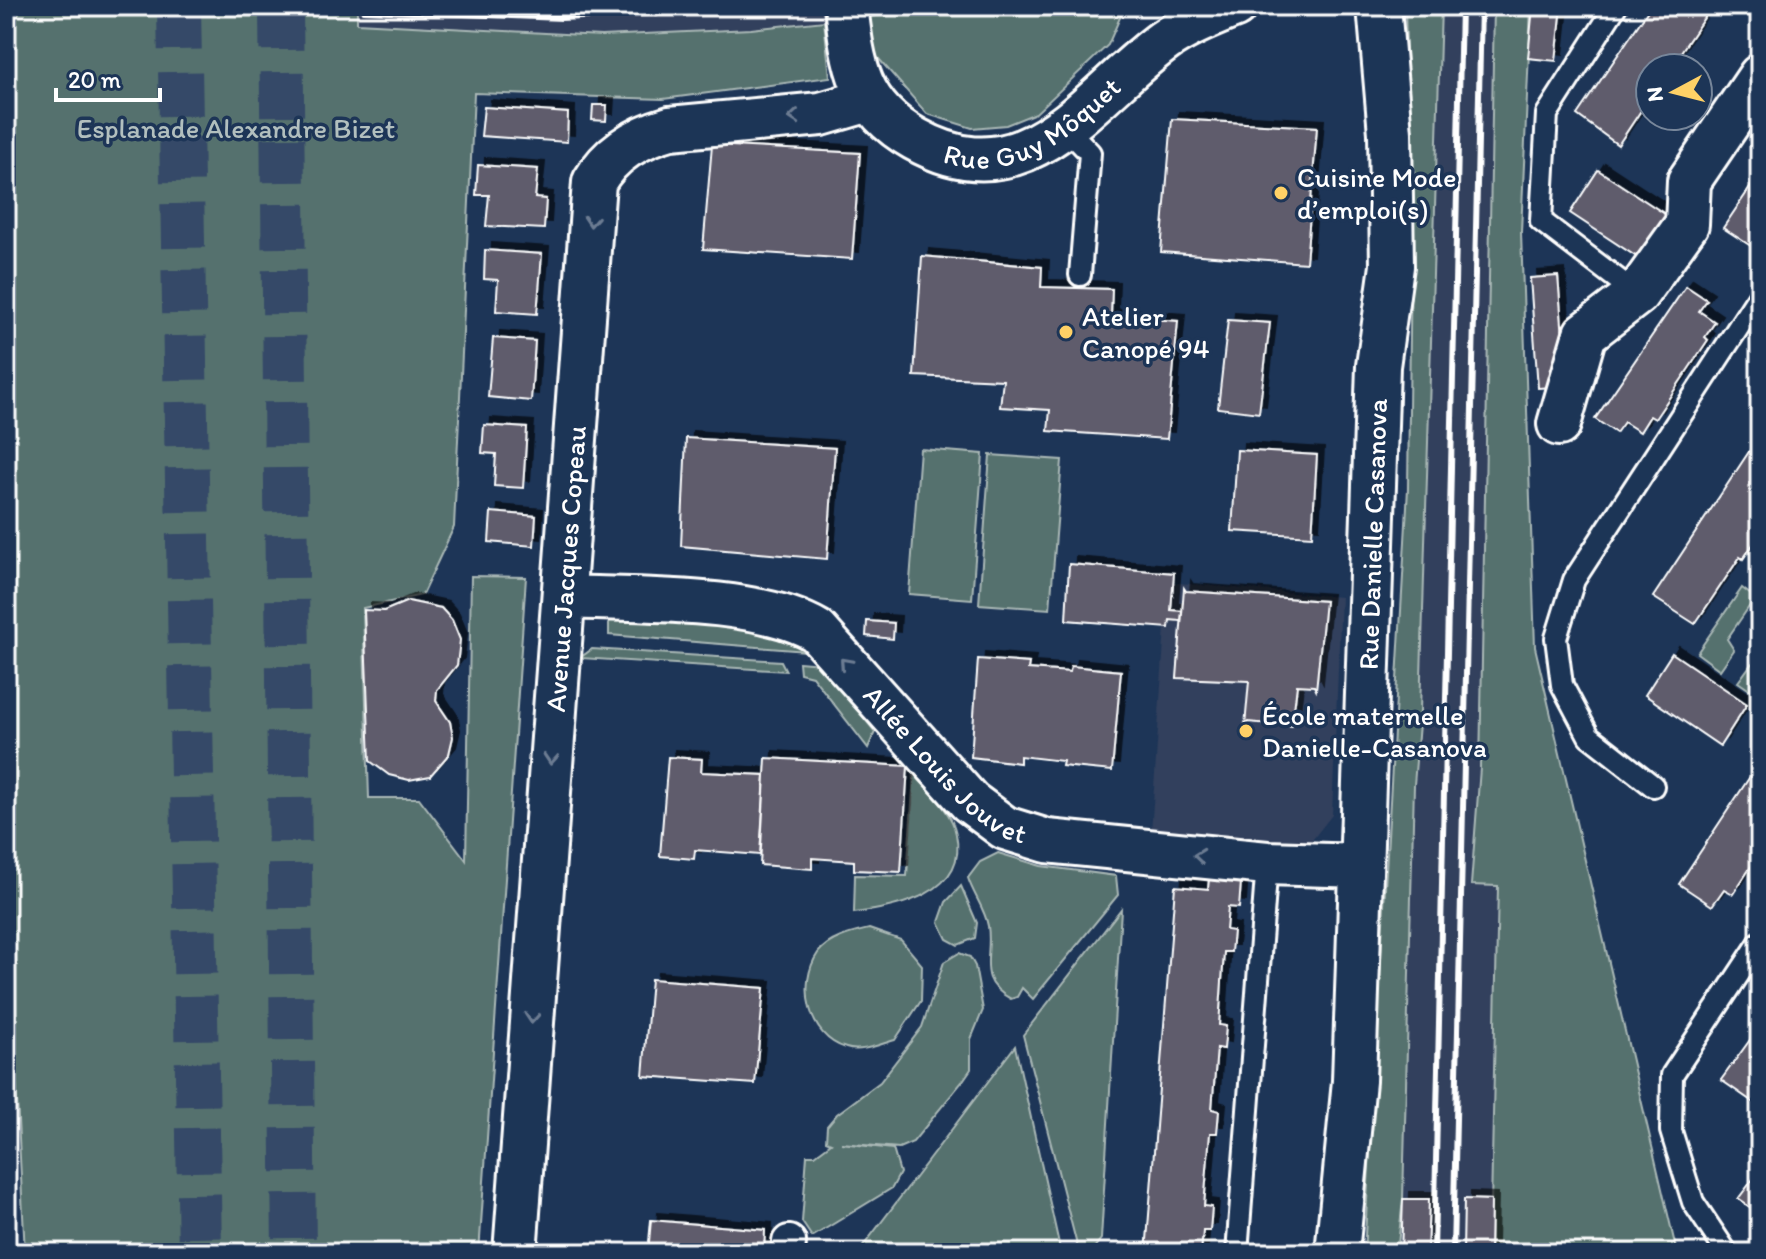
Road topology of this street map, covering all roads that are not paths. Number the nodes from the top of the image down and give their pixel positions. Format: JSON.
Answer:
{"nodes":[{"id":1,"x":846,"y":6,"type":"edge"},
{"id":2,"x":1235,"y":6,"type":"edge"},
{"id":3,"x":1379,"y":6,"type":"edge"},
{"id":4,"x":1616,"y":6,"type":"edge"},
{"id":5,"x":1760,"y":76,"type":"edge"},
{"id":6,"x":869,"y":100,"type":"junction"},
{"id":7,"x":1066,"y":128,"type":"junction"},
{"id":8,"x":1080,"y":275,"type":"dead end"},
{"id":9,"x":1637,"y":294,"type":"junction"},
{"id":10,"x":1760,"y":294,"type":"edge"},
{"id":11,"x":1559,"y":424,"type":"dead end"},
{"id":12,"x":564,"y":597,"type":"junction"},
{"id":13,"x":1653,"y":786,"type":"dead end"},
{"id":14,"x":1267,"y":863,"type":"junction"},
{"id":15,"x":1361,"y":866,"type":"junction"},
{"id":16,"x":1760,"y":942,"type":"edge"},
{"id":17,"x":515,"y":1253,"type":"edge"},
{"id":18,"x":1237,"y":1253,"type":"edge"},
{"id":19,"x":1337,"y":1253,"type":"edge"},
{"id":20,"x":1727,"y":1253,"type":"edge"}],
"edges":[{"from":1,"to":6,"type":"street","name":"Rue Guy Môquet"},
{"from":2,"to":7,"type":"street","name":"Rue Guy Môquet"},
{"from":3,"to":15,"type":"street","name":"Rue Danielle Casanova"},
{"from":4,"to":9,"type":"lane"},
{"from":5,"to":9,"type":"street"},
{"from":6,"to":7,"type":"street","name":"Rue Guy Môquet"},
{"from":6,"to":12,"type":"street","name":"Avenue Jacques Copeau","one_way":true},
{"from":7,"to":8,"type":"lane"},
{"from":9,"to":11,"type":"street"},
{"from":10,"to":13,"type":"lane"},
{"from":14,"to":12,"type":"street","name":"Allée Louis Jouvet","one_way":true},
{"from":12,"to":17,"type":"street","name":"Avenue Jacques Copeau","one_way":true},
{"from":14,"to":15,"type":"street","name":"Allée Louis Jouvet"},
{"from":14,"to":18,"type":"lane"},
{"from":15,"to":19,"type":"street","name":"Rue Danielle Casanova"},
{"from":16,"to":20,"type":"lane"}]}
